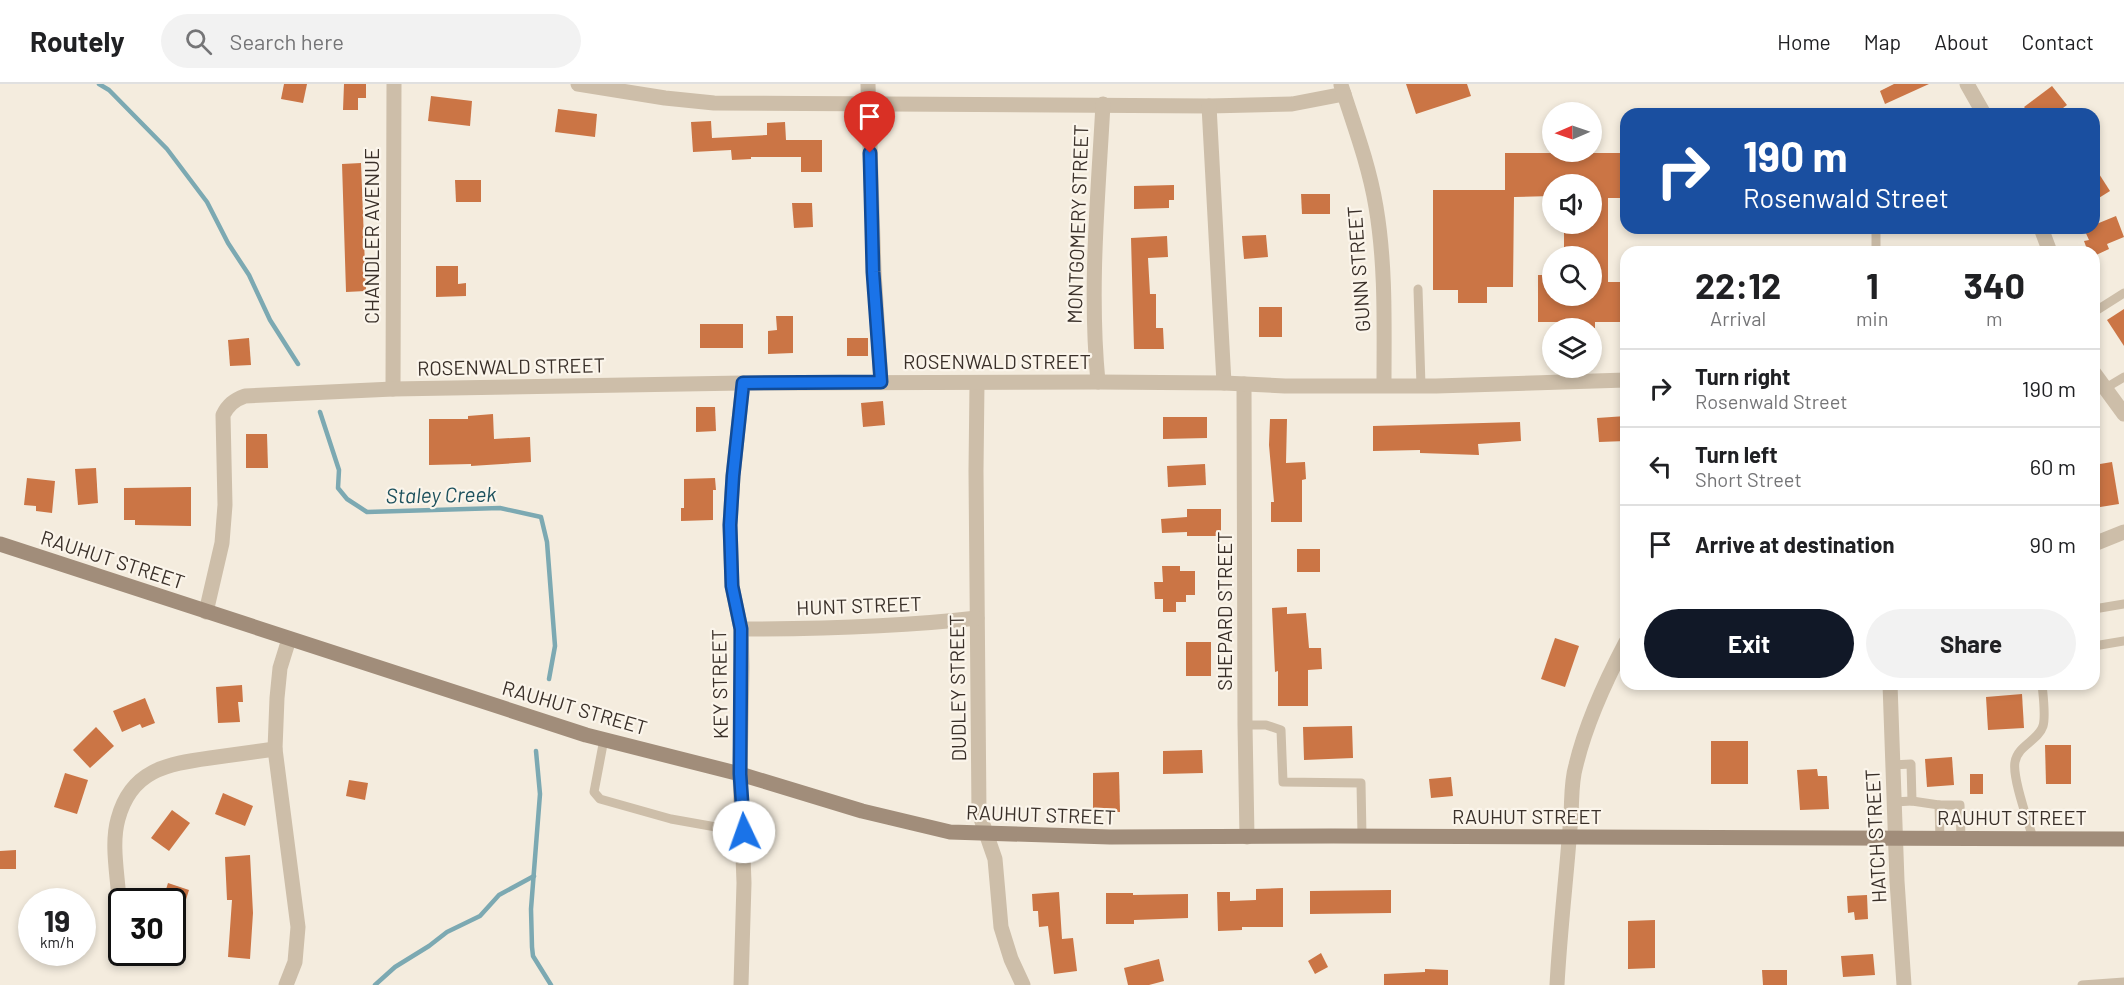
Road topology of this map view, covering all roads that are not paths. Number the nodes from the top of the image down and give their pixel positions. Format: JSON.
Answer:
{"nodes":[{"id":1,"x":394,"y":84,"type":"edge"},
{"id":2,"x":578,"y":84,"type":"edge"},
{"id":3,"x":868,"y":84,"type":"edge"},
{"id":4,"x":1967,"y":84,"type":"edge"},
{"id":5,"x":1342,"y":89,"type":"edge"},
{"id":6,"x":869,"y":104,"type":"junction"},
{"id":7,"x":1103,"y":104,"type":"junction"},
{"id":8,"x":1209,"y":106,"type":"junction"},
{"id":9,"x":1981,"y":108,"type":"edge"},
{"id":10,"x":1418,"y":289,"type":"dead end"},
{"id":11,"x":2124,"y":293,"type":"edge"},
{"id":12,"x":2100,"y":308,"type":"edge"},
{"id":13,"x":2124,"y":377,"type":"edge"},
{"id":14,"x":1620,"y":380,"type":"edge"},
{"id":15,"x":881,"y":382,"type":"junction"},
{"id":16,"x":977,"y":382,"type":"junction"},
{"id":17,"x":1098,"y":382,"type":"junction"},
{"id":18,"x":743,"y":383,"type":"junction"},
{"id":19,"x":1224,"y":383,"type":"junction"},
{"id":20,"x":2100,"y":383,"type":"edge"},
{"id":21,"x":1244,"y":384,"type":"junction"},
{"id":22,"x":1384,"y":385,"type":"junction"},
{"id":23,"x":1420,"y":386,"type":"junction"},
{"id":24,"x":393,"y":389,"type":"junction"},
{"id":25,"x":2104,"y":389,"type":"junction"},
{"id":26,"x":2124,"y":414,"type":"edge"},
{"id":27,"x":2124,"y":532,"type":"edge"},
{"id":28,"x":2100,"y":542,"type":"edge"},
{"id":29,"x":0,"y":544,"type":"edge"},
{"id":30,"x":2124,"y":604,"type":"edge"},
{"id":31,"x":2100,"y":608,"type":"edge"},
{"id":32,"x":206,"y":612,"type":"junction"},
{"id":33,"x":977,"y":618,"type":"junction"},
{"id":34,"x":741,"y":629,"type":"junction"},
{"id":35,"x":289,"y":639,"type":"junction"},
{"id":36,"x":2124,"y":641,"type":"edge"},
{"id":37,"x":2100,"y":645,"type":"edge"},
{"id":38,"x":1620,"y":655,"type":"edge"},
{"id":39,"x":1890,"y":690,"type":"edge"},
{"id":40,"x":2042,"y":690,"type":"edge"},
{"id":41,"x":1245,"y":725,"type":"junction"},
{"id":42,"x":604,"y":739,"type":"junction"},
{"id":43,"x":275,"y":750,"type":"junction"},
{"id":44,"x":1892,"y":765,"type":"junction"},
{"id":45,"x":740,"y":774,"type":"junction"},
{"id":46,"x":1912,"y":801,"type":"junction"},
{"id":47,"x":1894,"y":802,"type":"junction"},
{"id":48,"x":1939,"y":805,"type":"junction"},
{"id":49,"x":744,"y":832,"type":"junction"},
{"id":50,"x":985,"y":834,"type":"junction"},
{"id":51,"x":1362,"y":836,"type":"junction"},
{"id":52,"x":1247,"y":837,"type":"junction"},
{"id":53,"x":1896,"y":837,"type":"junction"},
{"id":54,"x":1568,"y":838,"type":"junction"},
{"id":55,"x":1940,"y":838,"type":"junction"},
{"id":56,"x":1961,"y":838,"type":"junction"},
{"id":57,"x":2033,"y":838,"type":"junction"},
{"id":58,"x":2124,"y":839,"type":"edge"},
{"id":59,"x":118,"y":888,"type":"dead end"},
{"id":60,"x":2124,"y":982,"type":"edge"},
{"id":61,"x":286,"y":985,"type":"edge"},
{"id":62,"x":741,"y":985,"type":"edge"},
{"id":63,"x":1023,"y":985,"type":"edge"},
{"id":64,"x":1557,"y":985,"type":"edge"},
{"id":65,"x":1904,"y":985,"type":"edge"},
{"id":66,"x":2082,"y":985,"type":"edge"}],
"edges":[{"from":1,"to":24,"type":"street","name":"CHANDLER AVENUE"},
{"from":2,"to":6,"type":"street"},
{"from":3,"to":6,"type":"street"},
{"from":4,"to":9,"type":"street"},
{"from":5,"to":8,"type":"street"},
{"from":5,"to":22,"type":"street","name":"GUNN STREET"},
{"from":6,"to":7,"type":"street"},
{"from":6,"to":15,"type":"street"},
{"from":7,"to":8,"type":"street"},
{"from":7,"to":17,"type":"street","name":"MONTGOMERY STREET"},
{"from":8,"to":19,"type":"street"},
{"from":10,"to":23,"type":"lane"},
{"from":11,"to":12,"type":"lane"},
{"from":13,"to":25,"type":"lane"},
{"from":14,"to":23,"type":"street","name":"ROSENWALD STREET"},
{"from":15,"to":16,"type":"street","name":"ROSENWALD STREET"},
{"from":15,"to":18,"type":"street","name":"ROSENWALD STREET"},
{"from":16,"to":17,"type":"street","name":"ROSENWALD STREET"},
{"from":16,"to":33,"type":"street","name":"DUDLEY STREET"},
{"from":17,"to":19,"type":"street","name":"ROSENWALD STREET"},
{"from":18,"to":24,"type":"street","name":"ROSENWALD STREET"},
{"from":18,"to":34,"type":"street","name":"KEY STREET"},
{"from":19,"to":21,"type":"street","name":"ROSENWALD STREET"},
{"from":20,"to":25,"type":"street"},
{"from":21,"to":22,"type":"street","name":"ROSENWALD STREET"},
{"from":21,"to":41,"type":"street","name":"SHEPARD STREET"},
{"from":22,"to":23,"type":"street","name":"ROSENWALD STREET"},
{"from":24,"to":32,"type":"street","name":"ROSENWALD STREET"},
{"from":25,"to":26,"type":"street"},
{"from":27,"to":28,"type":"street"},
{"from":29,"to":32,"type":"main road","name":"RAUHUT STREET"},
{"from":30,"to":31,"type":"lane"},
{"from":32,"to":35,"type":"main road","name":"RAUHUT STREET"},
{"from":33,"to":34,"type":"street","name":"HUNT STREET"},
{"from":33,"to":50,"type":"street","name":"DUDLEY STREET"},
{"from":34,"to":45,"type":"street","name":"KEY STREET"},
{"from":35,"to":42,"type":"main road","name":"RAUHUT STREET"},
{"from":35,"to":43,"type":"street"},
{"from":36,"to":37,"type":"lane"},
{"from":38,"to":54,"type":"street"},
{"from":39,"to":44,"type":"street","name":"HATCH STREET"},
{"from":40,"to":57,"type":"lane"},
{"from":41,"to":51,"type":"lane"},
{"from":41,"to":52,"type":"street","name":"SHEPARD STREET"},
{"from":42,"to":45,"type":"main road","name":"RAUHUT STREET"},
{"from":42,"to":49,"type":"lane"},
{"from":43,"to":59,"type":"street"},
{"from":43,"to":61,"type":"street"},
{"from":44,"to":46,"type":"lane"},
{"from":44,"to":47,"type":"street","name":"HATCH STREET"},
{"from":45,"to":49,"type":"street","name":"KEY STREET"},
{"from":45,"to":50,"type":"main road","name":"RAUHUT STREET"},
{"from":46,"to":47,"type":"lane"},
{"from":46,"to":48,"type":"lane"},
{"from":47,"to":53,"type":"street","name":"HATCH STREET"},
{"from":48,"to":55,"type":"lane"},
{"from":48,"to":56,"type":"lane"},
{"from":49,"to":62,"type":"street","name":"KEY STREET"},
{"from":50,"to":52,"type":"main road","name":"RAUHUT STREET"},
{"from":50,"to":63,"type":"street","name":"DUDLEY STREET"},
{"from":51,"to":52,"type":"main road","name":"RAUHUT STREET"},
{"from":51,"to":54,"type":"main road","name":"RAUHUT STREET"},
{"from":53,"to":54,"type":"main road","name":"RAUHUT STREET"},
{"from":53,"to":55,"type":"main road","name":"RAUHUT STREET"},
{"from":53,"to":65,"type":"street","name":"HATCH STREET"},
{"from":54,"to":64,"type":"street"},
{"from":55,"to":56,"type":"main road","name":"RAUHUT STREET"},
{"from":56,"to":57,"type":"main road","name":"RAUHUT STREET"},
{"from":57,"to":58,"type":"main road","name":"RAUHUT STREET"},
{"from":60,"to":66,"type":"lane"}]}
